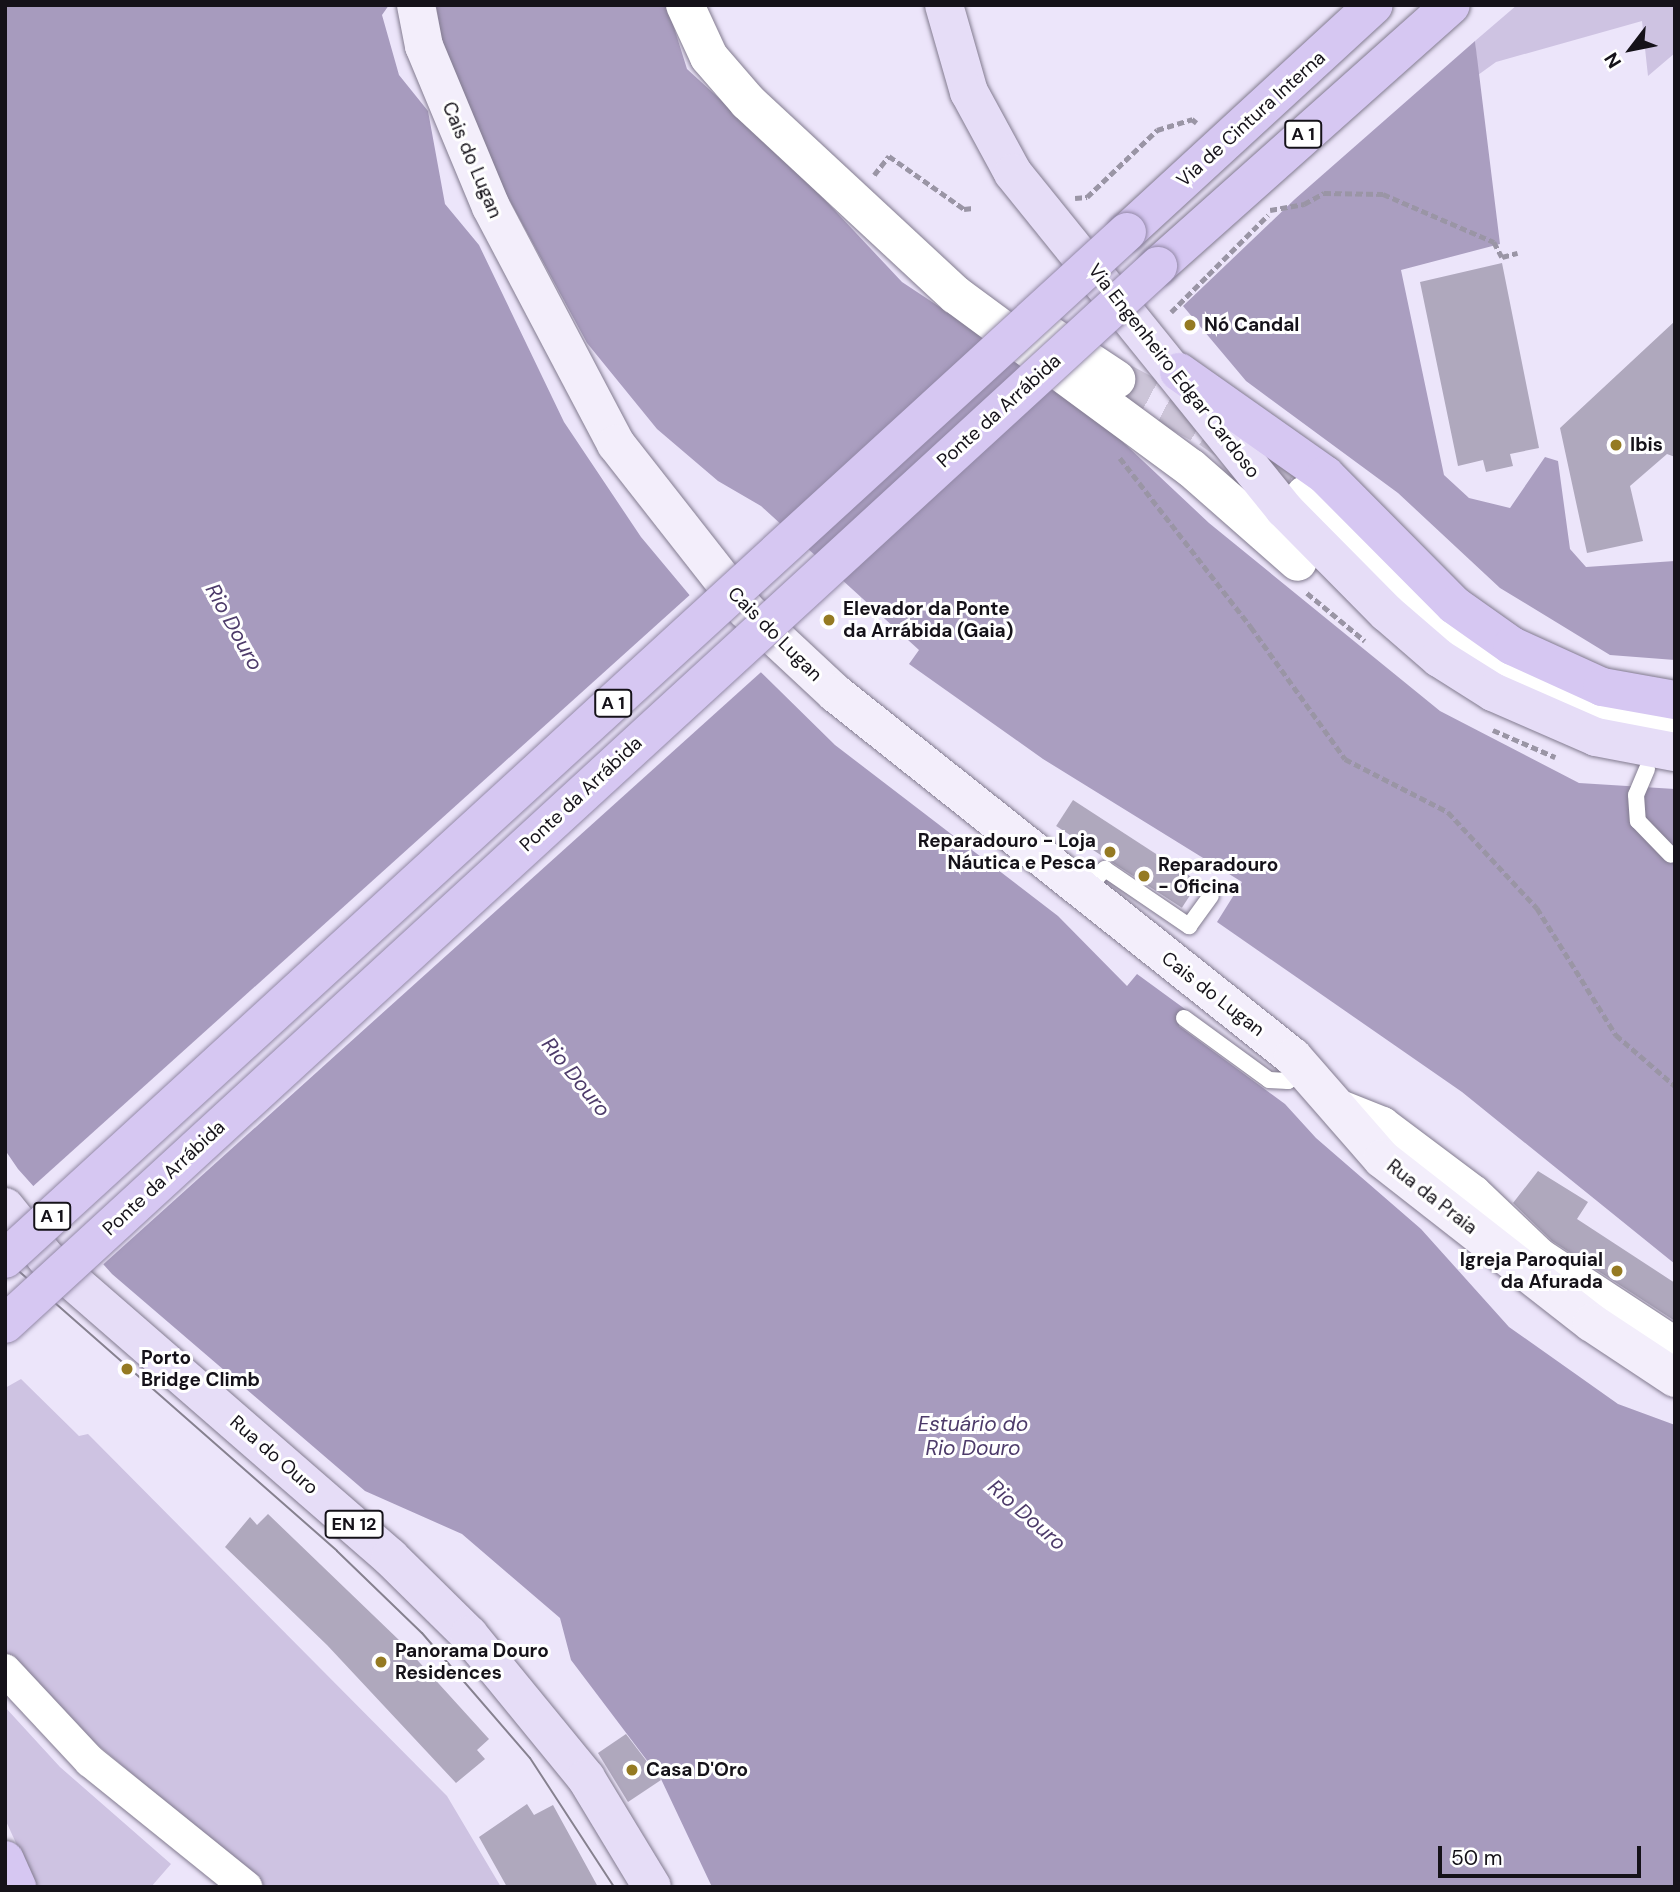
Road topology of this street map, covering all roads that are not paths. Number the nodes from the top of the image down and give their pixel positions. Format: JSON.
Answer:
{"nodes":[{"id":1,"x":416,"y":5,"type":"edge"},
{"id":2,"x":685,"y":5,"type":"edge"},
{"id":3,"x":944,"y":5,"type":"edge"},
{"id":4,"x":1374,"y":5,"type":"edge"},
{"id":5,"x":1451,"y":5,"type":"edge"},
{"id":6,"x":911,"y":247,"type":"junction"},
{"id":7,"x":1179,"y":372,"type":"junction"},
{"id":8,"x":1116,"y":379,"type":"tunnel mouth"},
{"id":9,"x":1238,"y":410,"type":"junction"},
{"id":10,"x":1295,"y":502,"type":"junction"},
{"id":11,"x":1298,"y":562,"type":"joint"},
{"id":12,"x":1675,"y":700,"type":"edge"},
{"id":13,"x":1675,"y":731,"type":"edge"},
{"id":14,"x":1665,"y":764,"type":"edge"},
{"id":15,"x":1674,"y":858,"type":"edge"},
{"id":16,"x":1083,"y":892,"type":"junction"},
{"id":17,"x":1211,"y":896,"type":"dead end"},
{"id":18,"x":1184,"y":1018,"type":"dead end"},
{"id":19,"x":1304,"y":1069,"type":"junction"},
{"id":20,"x":1335,"y":1104,"type":"junction"},
{"id":21,"x":5,"y":1207,"type":"edge"},
{"id":22,"x":5,"y":1259,"type":"edge"},
{"id":23,"x":5,"y":1324,"type":"edge"},
{"id":24,"x":1675,"y":1343,"type":"edge"},
{"id":25,"x":1675,"y":1378,"type":"edge"},
{"id":26,"x":5,"y":1670,"type":"edge"},
{"id":27,"x":5,"y":1860,"type":"edge"},
{"id":28,"x":17,"y":1887,"type":"edge"},
{"id":29,"x":246,"y":1887,"type":"edge"},
{"id":30,"x":652,"y":1887,"type":"edge"}],
"edges":[{"from":1,"to":16,"type":"main road","name":"Cais do Lugan"},
{"from":2,"to":6,"type":"street"},
{"from":3,"to":7,"type":"main road","name":"Via Engenheiro Edgar Cardoso"},
{"from":4,"to":22,"type":"highway","name":"Via de Cintura Interna","number":"A 1","bridge":true},
{"from":5,"to":23,"type":"highway","name":"Ponte da Arrábida","number":"A 1","bridge":true},
{"from":6,"to":8,"type":"street"},
{"from":6,"to":11,"type":"street"},
{"from":7,"to":9,"type":"highway"},
{"from":7,"to":10,"type":"main road","name":"Via Engenheiro Edgar Cardoso"},
{"from":9,"to":10,"type":"lane"},
{"from":9,"to":12,"type":"highway"},
{"from":10,"to":13,"type":"street"},
{"from":10,"to":14,"type":"main road","name":"Via Engenheiro Edgar Cardoso"},
{"from":11,"to":14,"type":"main road"},
{"from":14,"to":15,"type":"lane"},
{"from":16,"to":17,"type":"lane"},
{"from":16,"to":19,"type":"main road","name":"Cais do Lugan"},
{"from":18,"to":19,"type":"lane"},
{"from":19,"to":20,"type":"main road","name":"Cais do Lugan"},
{"from":20,"to":24,"type":"street"},
{"from":20,"to":25,"type":"main road","name":"Rua da Praia"},
{"from":21,"to":30,"type":"main road","name":"Rua do Ouro","number":"EN 12"},
{"from":26,"to":29,"type":"street"},
{"from":27,"to":28,"type":"highway"}]}
